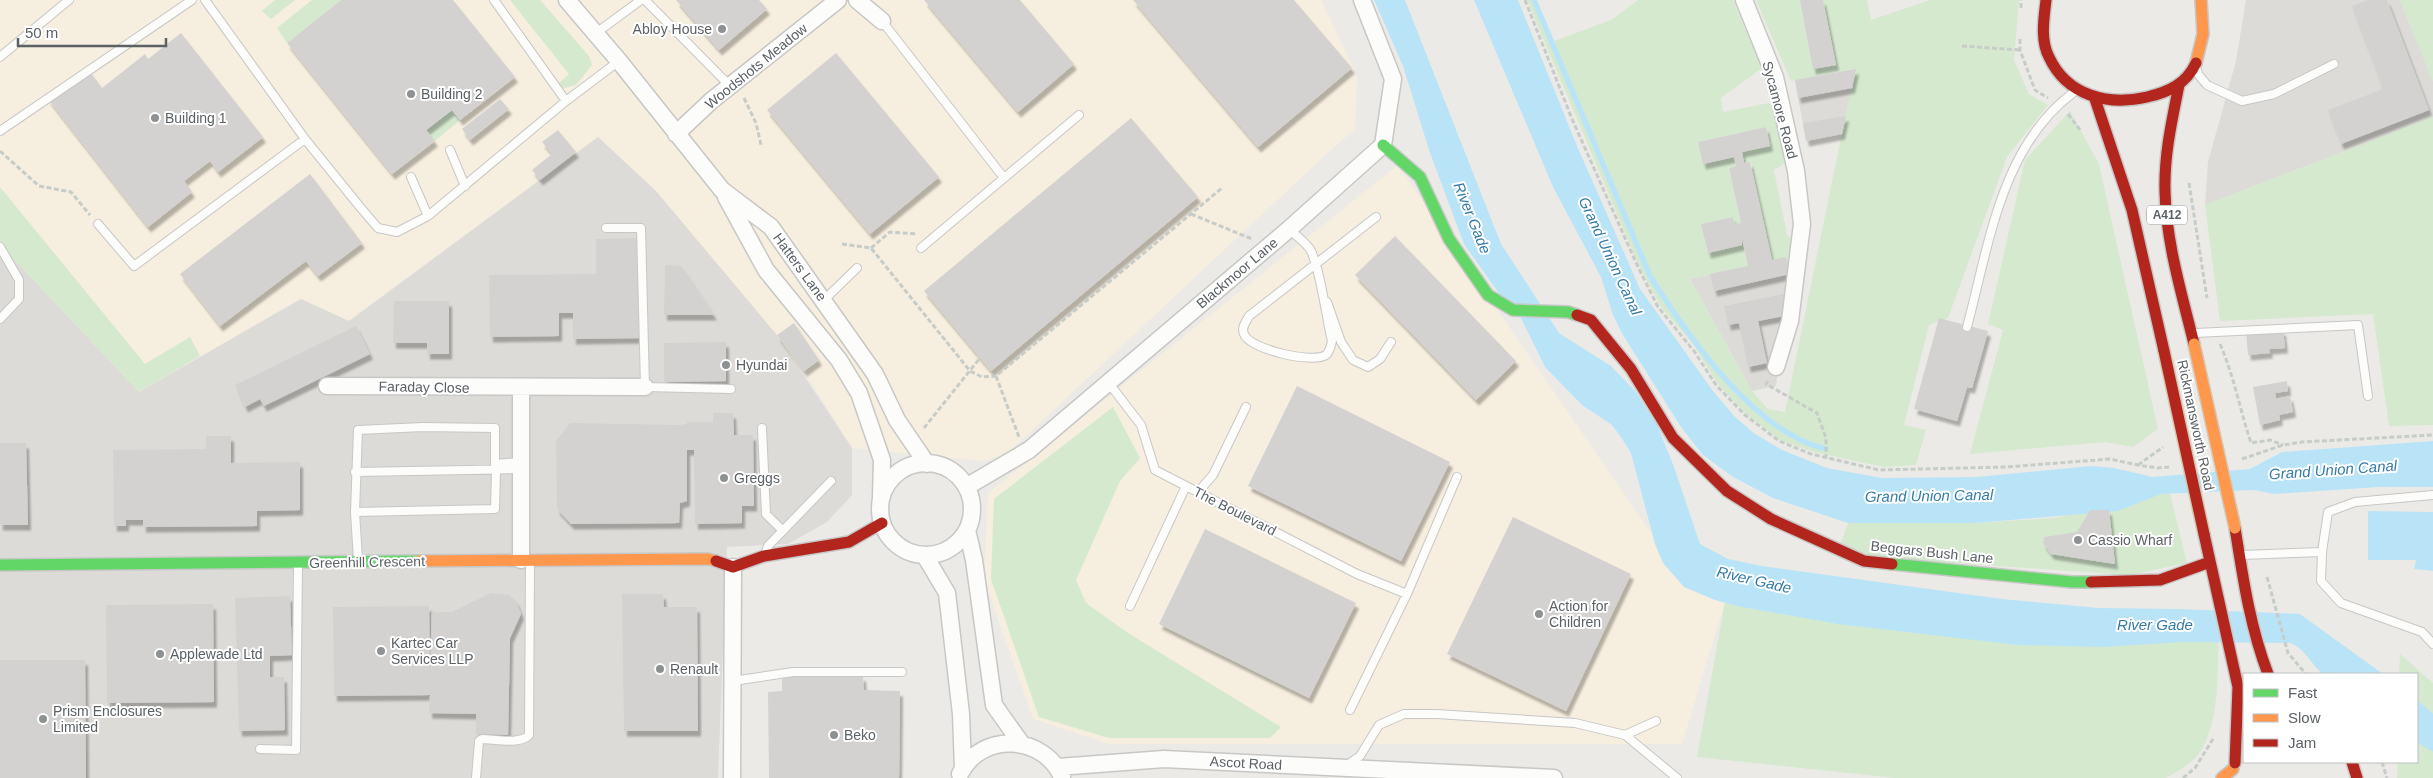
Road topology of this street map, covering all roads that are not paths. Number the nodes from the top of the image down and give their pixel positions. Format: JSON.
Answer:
{"nodes":[{"id":1,"x":70,"y":0,"type":"edge"},
{"id":2,"x":192,"y":0,"type":"edge"},
{"id":3,"x":205,"y":0,"type":"edge"},
{"id":4,"x":494,"y":0,"type":"edge"},
{"id":5,"x":567,"y":0,"type":"edge"},
{"id":6,"x":643,"y":0,"type":"edge"},
{"id":7,"x":838,"y":0,"type":"edge"},
{"id":8,"x":857,"y":0,"type":"edge"},
{"id":9,"x":1362,"y":0,"type":"edge"},
{"id":10,"x":1744,"y":0,"type":"edge"},
{"id":11,"x":2046,"y":0,"type":"edge"},
{"id":12,"x":2201,"y":0,"type":"edge"},
{"id":13,"x":882,"y":21,"type":"joint"},
{"id":14,"x":596,"y":33,"type":"junction"},
{"id":15,"x":0,"y":57,"type":"edge"},
{"id":16,"x":619,"y":61,"type":"junction"},
{"id":17,"x":2196,"y":61,"type":"junction"},
{"id":18,"x":2334,"y":64,"type":"dead end"},
{"id":19,"x":2179,"y":85,"type":"junction"},
{"id":20,"x":730,"y":86,"type":"junction"},
{"id":21,"x":2078,"y":90,"type":"junction"},
{"id":22,"x":2095,"y":99,"type":"junction"},
{"id":23,"x":566,"y":101,"type":"junction"},
{"id":24,"x":1079,"y":115,"type":"dead end"},
{"id":25,"x":0,"y":131,"type":"edge"},
{"id":26,"x":676,"y":134,"type":"junction"},
{"id":27,"x":305,"y":139,"type":"junction"},
{"id":28,"x":1383,"y":145,"type":"junction"},
{"id":29,"x":450,"y":150,"type":"dead end"},
{"id":30,"x":411,"y":177,"type":"dead end"},
{"id":31,"x":1004,"y":178,"type":"junction"},
{"id":32,"x":465,"y":186,"type":"junction"},
{"id":33,"x":722,"y":190,"type":"junction"},
{"id":34,"x":428,"y":216,"type":"junction"},
{"id":35,"x":1376,"y":217,"type":"dead end"},
{"id":36,"x":98,"y":224,"type":"road end"},
{"id":37,"x":606,"y":228,"type":"dead end"},
{"id":38,"x":1289,"y":229,"type":"junction"},
{"id":39,"x":0,"y":247,"type":"edge"},
{"id":40,"x":921,"y":248,"type":"dead end"},
{"id":41,"x":1315,"y":266,"type":"junction"},
{"id":42,"x":858,"y":268,"type":"dead end"},
{"id":43,"x":1319,"y":280,"type":"junction"},
{"id":44,"x":824,"y":300,"type":"junction"},
{"id":45,"x":1,"y":318,"type":"edge"},
{"id":46,"x":1966,"y":327,"type":"dead end"},
{"id":47,"x":2192,"y":339,"type":"junction"},
{"id":48,"x":1391,"y":342,"type":"dead end"},
{"id":49,"x":1776,"y":367,"type":"road end"},
{"id":50,"x":1108,"y":382,"type":"junction"},
{"id":51,"x":327,"y":386,"type":"dead end"},
{"id":52,"x":644,"y":387,"type":"junction"},
{"id":53,"x":521,"y":388,"type":"junction"},
{"id":54,"x":731,"y":390,"type":"dead end"},
{"id":55,"x":2368,"y":396,"type":"dead end"},
{"id":56,"x":1246,"y":407,"type":"dead end"},
{"id":57,"x":762,"y":428,"type":"dead end"},
{"id":58,"x":927,"y":464,"type":"junction"},
{"id":59,"x":521,"y":466,"type":"junction"},
{"id":60,"x":495,"y":467,"type":"junction"},
{"id":61,"x":355,"y":472,"type":"junction"},
{"id":62,"x":1457,"y":477,"type":"dead end"},
{"id":63,"x":831,"y":481,"type":"dead end"},
{"id":64,"x":1186,"y":486,"type":"junction"},
{"id":65,"x":966,"y":487,"type":"junction"},
{"id":66,"x":1198,"y":492,"type":"junction"},
{"id":67,"x":2433,"y":495,"type":"edge"},
{"id":68,"x":881,"y":497,"type":"junction"},
{"id":69,"x":355,"y":512,"type":"junction"},
{"id":70,"x":882,"y":523,"type":"junction"},
{"id":71,"x":967,"y":530,"type":"junction"},
{"id":72,"x":783,"y":531,"type":"junction"},
{"id":73,"x":2322,"y":552,"type":"junction"},
{"id":74,"x":2240,"y":555,"type":"junction"},
{"id":75,"x":764,"y":556,"type":"junction"},
{"id":76,"x":925,"y":556,"type":"junction"},
{"id":77,"x":526,"y":560,"type":"junction"},
{"id":78,"x":298,"y":562,"type":"junction"},
{"id":79,"x":358,"y":562,"type":"junction"},
{"id":80,"x":2210,"y":562,"type":"junction"},
{"id":81,"x":0,"y":566,"type":"edge"},
{"id":82,"x":733,"y":567,"type":"junction"},
{"id":83,"x":1407,"y":594,"type":"junction"},
{"id":84,"x":1130,"y":606,"type":"dead end"},
{"id":85,"x":2433,"y":644,"type":"edge"},
{"id":86,"x":902,"y":672,"type":"dead end"},
{"id":87,"x":2268,"y":673,"type":"edge"},
{"id":88,"x":733,"y":681,"type":"junction"},
{"id":89,"x":1350,"y":710,"type":"dead end"},
{"id":90,"x":1656,"y":721,"type":"dead end"},
{"id":91,"x":1625,"y":735,"type":"junction"},
{"id":92,"x":1021,"y":743,"type":"junction"},
{"id":93,"x":260,"y":749,"type":"dead end"},
{"id":94,"x":2243,"y":750,"type":"edge"},
{"id":95,"x":2352,"y":763,"type":"edge"},
{"id":96,"x":1344,"y":768,"type":"junction"},
{"id":97,"x":2233,"y":770,"type":"edge"},
{"id":98,"x":961,"y":773,"type":"edge"},
{"id":99,"x":1060,"y":773,"type":"edge"},
{"id":100,"x":476,"y":778,"type":"edge"},
{"id":101,"x":732,"y":778,"type":"edge"},
{"id":102,"x":1554,"y":778,"type":"edge"},
{"id":103,"x":1677,"y":778,"type":"edge"},
{"id":104,"x":2222,"y":778,"type":"edge"},
{"id":105,"x":2357,"y":778,"type":"edge"}],
"edges":[{"from":1,"to":15,"type":"lane"},
{"from":2,"to":25,"type":"lane"},
{"from":3,"to":27,"type":"lane"},
{"from":4,"to":23,"type":"lane"},
{"from":5,"to":14,"type":"street","name":"Hatters Lane"},
{"from":6,"to":14,"type":"lane"},
{"from":6,"to":20,"type":"lane"},
{"from":7,"to":20,"type":"street","name":"Woodshots Meadow"},
{"from":8,"to":13,"type":"street"},
{"from":9,"to":28,"type":"street"},
{"from":10,"to":49,"type":"street","name":"Sycamore Road"},
{"from":11,"to":21,"type":"street"},
{"from":12,"to":17,"type":"street","number":"A412"},
{"from":13,"to":31,"type":"lane"},
{"from":14,"to":16,"type":"street","name":"Hatters Lane"},
{"from":16,"to":23,"type":"lane"},
{"from":16,"to":26,"type":"street","name":"Hatters Lane"},
{"from":17,"to":18,"type":"lane"},
{"from":17,"to":19,"type":"street","number":"A412"},
{"from":19,"to":22,"type":"street"},
{"from":19,"to":47,"type":"street","name":"Rickmansworth Road","number":"A412"},
{"from":20,"to":26,"type":"street","name":"Woodshots Meadow"},
{"from":21,"to":22,"type":"street"},
{"from":21,"to":46,"type":"lane"},
{"from":22,"to":80,"type":"street","name":"Rickmansworth Road","number":"A412","bridge":true},
{"from":23,"to":32,"type":"lane"},
{"from":24,"to":31,"type":"lane"},
{"from":26,"to":33,"type":"street","name":"Hatters Lane"},
{"from":27,"to":34,"type":"lane"},
{"from":27,"to":36,"type":"lane"},
{"from":28,"to":38,"type":"street","name":"Blackmoor Lane"},
{"from":28,"to":80,"type":"street","name":"Beggars Bush Lane"},
{"from":29,"to":32,"type":"lane"},
{"from":30,"to":34,"type":"lane"},
{"from":31,"to":40,"type":"lane"},
{"from":32,"to":34,"type":"lane"},
{"from":33,"to":44,"type":"street","name":"Hatters Lane"},
{"from":33,"to":68,"type":"street"},
{"from":35,"to":41,"type":"lane"},
{"from":37,"to":52,"type":"lane"},
{"from":38,"to":41,"type":"lane"},
{"from":38,"to":50,"type":"street","name":"Blackmoor Lane"},
{"from":39,"to":45,"type":"lane"},
{"from":41,"to":43,"type":"lane"},
{"from":41,"to":43,"type":"lane"},
{"from":42,"to":44,"type":"lane"},
{"from":43,"to":48,"type":"lane"},
{"from":44,"to":58,"type":"street","name":"Hatters Lane"},
{"from":47,"to":55,"type":"lane"},
{"from":47,"to":74,"type":"street","name":"Rickmansworth Road","number":"A412","bridge":true},
{"from":50,"to":64,"type":"lane","name":"The Boulevard"},
{"from":50,"to":65,"type":"street","name":"Blackmoor Lane"},
{"from":51,"to":53,"type":"street","name":"Faraday Close"},
{"from":52,"to":53,"type":"street","name":"Faraday Close"},
{"from":52,"to":54,"type":"lane"},
{"from":53,"to":59,"type":"street"},
{"from":56,"to":66,"type":"lane"},
{"from":57,"to":72,"type":"lane"},
{"from":58,"to":65,"type":"street"},
{"from":58,"to":68,"type":"street"},
{"from":59,"to":60,"type":"lane"},
{"from":59,"to":77,"type":"street"},
{"from":60,"to":61,"type":"lane"},
{"from":60,"to":61,"type":"lane"},
{"from":60,"to":69,"type":"lane"},
{"from":61,"to":69,"type":"lane"},
{"from":62,"to":83,"type":"lane"},
{"from":63,"to":72,"type":"lane"},
{"from":64,"to":66,"type":"lane","name":"The Boulevard"},
{"from":64,"to":84,"type":"lane"},
{"from":65,"to":71,"type":"street"},
{"from":66,"to":83,"type":"lane","name":"The Boulevard"},
{"from":67,"to":73,"type":"lane"},
{"from":68,"to":70,"type":"street"},
{"from":69,"to":79,"type":"lane"},
{"from":70,"to":75,"type":"street"},
{"from":70,"to":76,"type":"street"},
{"from":71,"to":76,"type":"street"},
{"from":71,"to":92,"type":"street"},
{"from":72,"to":75,"type":"lane"},
{"from":73,"to":74,"type":"lane"},
{"from":73,"to":85,"type":"lane"},
{"from":74,"to":87,"type":"street","name":"Rickmansworth Road","number":"A412"},
{"from":75,"to":82,"type":"street"},
{"from":76,"to":98,"type":"street"},
{"from":77,"to":79,"type":"street","name":"Greenhill Crescent"},
{"from":77,"to":82,"type":"street","name":"Greenhill Crescent"},
{"from":77,"to":100,"type":"lane"},
{"from":78,"to":79,"type":"street","name":"Greenhill Crescent"},
{"from":78,"to":81,"type":"street","name":"Greenhill Crescent"},
{"from":78,"to":93,"type":"lane"},
{"from":80,"to":97,"type":"street","name":"Rickmansworth Road","number":"A412"},
{"from":82,"to":88,"type":"street"},
{"from":83,"to":89,"type":"lane"},
{"from":86,"to":88,"type":"lane"},
{"from":88,"to":101,"type":"street"},
{"from":90,"to":91,"type":"lane"},
{"from":91,"to":96,"type":"lane"},
{"from":91,"to":103,"type":"lane"},
{"from":92,"to":98,"type":"street"},
{"from":92,"to":99,"type":"street"},
{"from":94,"to":97,"type":"street"},
{"from":95,"to":105,"type":"street"},
{"from":96,"to":99,"type":"street","name":"Ascot Road"},
{"from":96,"to":102,"type":"street","name":"Ascot Road"},
{"from":97,"to":104,"type":"street"}]}
